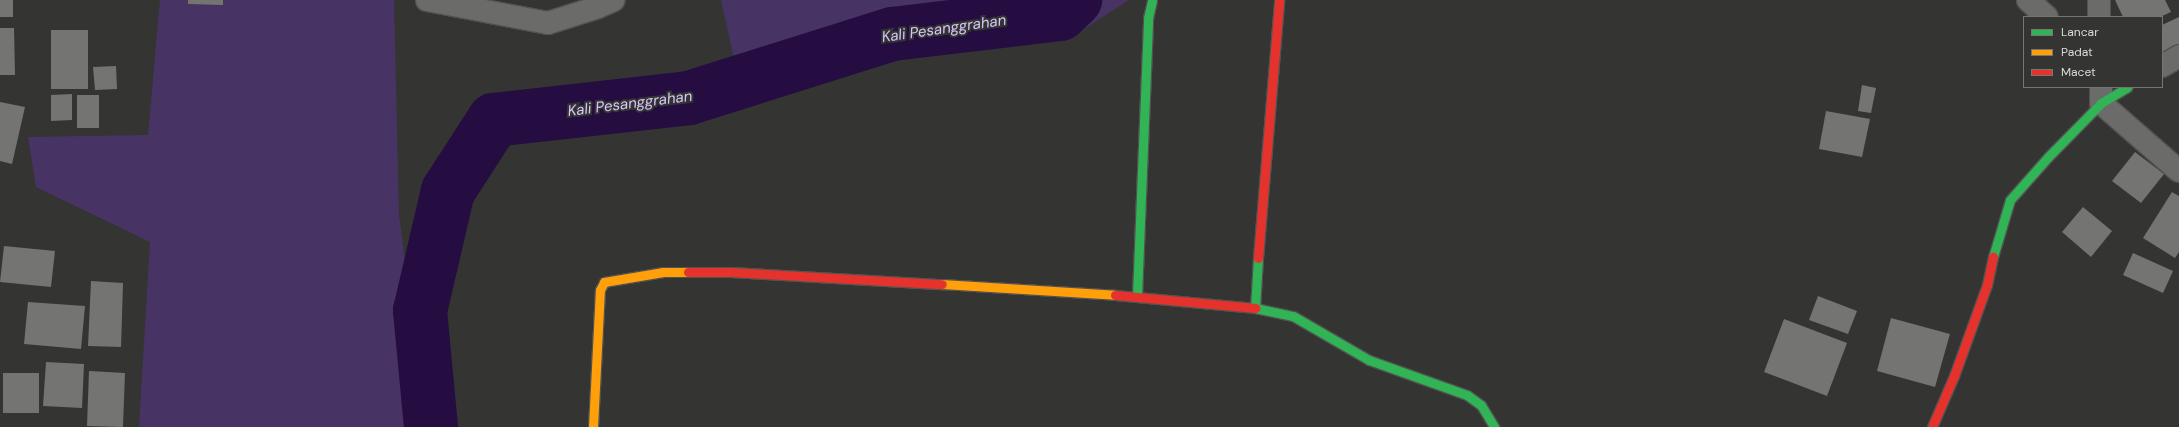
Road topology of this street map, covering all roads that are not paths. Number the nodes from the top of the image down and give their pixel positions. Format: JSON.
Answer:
{"nodes":[{"id":1,"x":427,"y":0,"type":"edge"},
{"id":2,"x":614,"y":0,"type":"edge"},
{"id":3,"x":1152,"y":0,"type":"edge"},
{"id":4,"x":1279,"y":0,"type":"edge"},
{"id":5,"x":2028,"y":0,"type":"edge"},
{"id":6,"x":2098,"y":0,"type":"edge"},
{"id":7,"x":2046,"y":16,"type":"edge"},
{"id":8,"x":2099,"y":16,"type":"edge"},
{"id":9,"x":2179,"y":56,"type":"edge"},
{"id":10,"x":2163,"y":65,"type":"edge"},
{"id":11,"x":2125,"y":88,"type":"edge"},
{"id":12,"x":2101,"y":95,"type":"edge"},
{"id":13,"x":2179,"y":171,"type":"edge"},
{"id":14,"x":1137,"y":296,"type":"junction"},
{"id":15,"x":1255,"y":308,"type":"junction"},
{"id":16,"x":593,"y":427,"type":"edge"},
{"id":17,"x":1494,"y":427,"type":"edge"},
{"id":18,"x":1932,"y":427,"type":"edge"}],
"edges":[{"from":1,"to":2,"type":"street"},
{"from":3,"to":14,"type":"street"},
{"from":4,"to":15,"type":"street"},
{"from":5,"to":7,"type":"street"},
{"from":6,"to":8,"type":"street"},
{"from":9,"to":10,"type":"street"},
{"from":11,"to":12,"type":"street"},
{"from":12,"to":13,"type":"street"},
{"from":12,"to":18,"type":"street"},
{"from":14,"to":15,"type":"street"},
{"from":14,"to":16,"type":"street"},
{"from":15,"to":17,"type":"street"}]}
